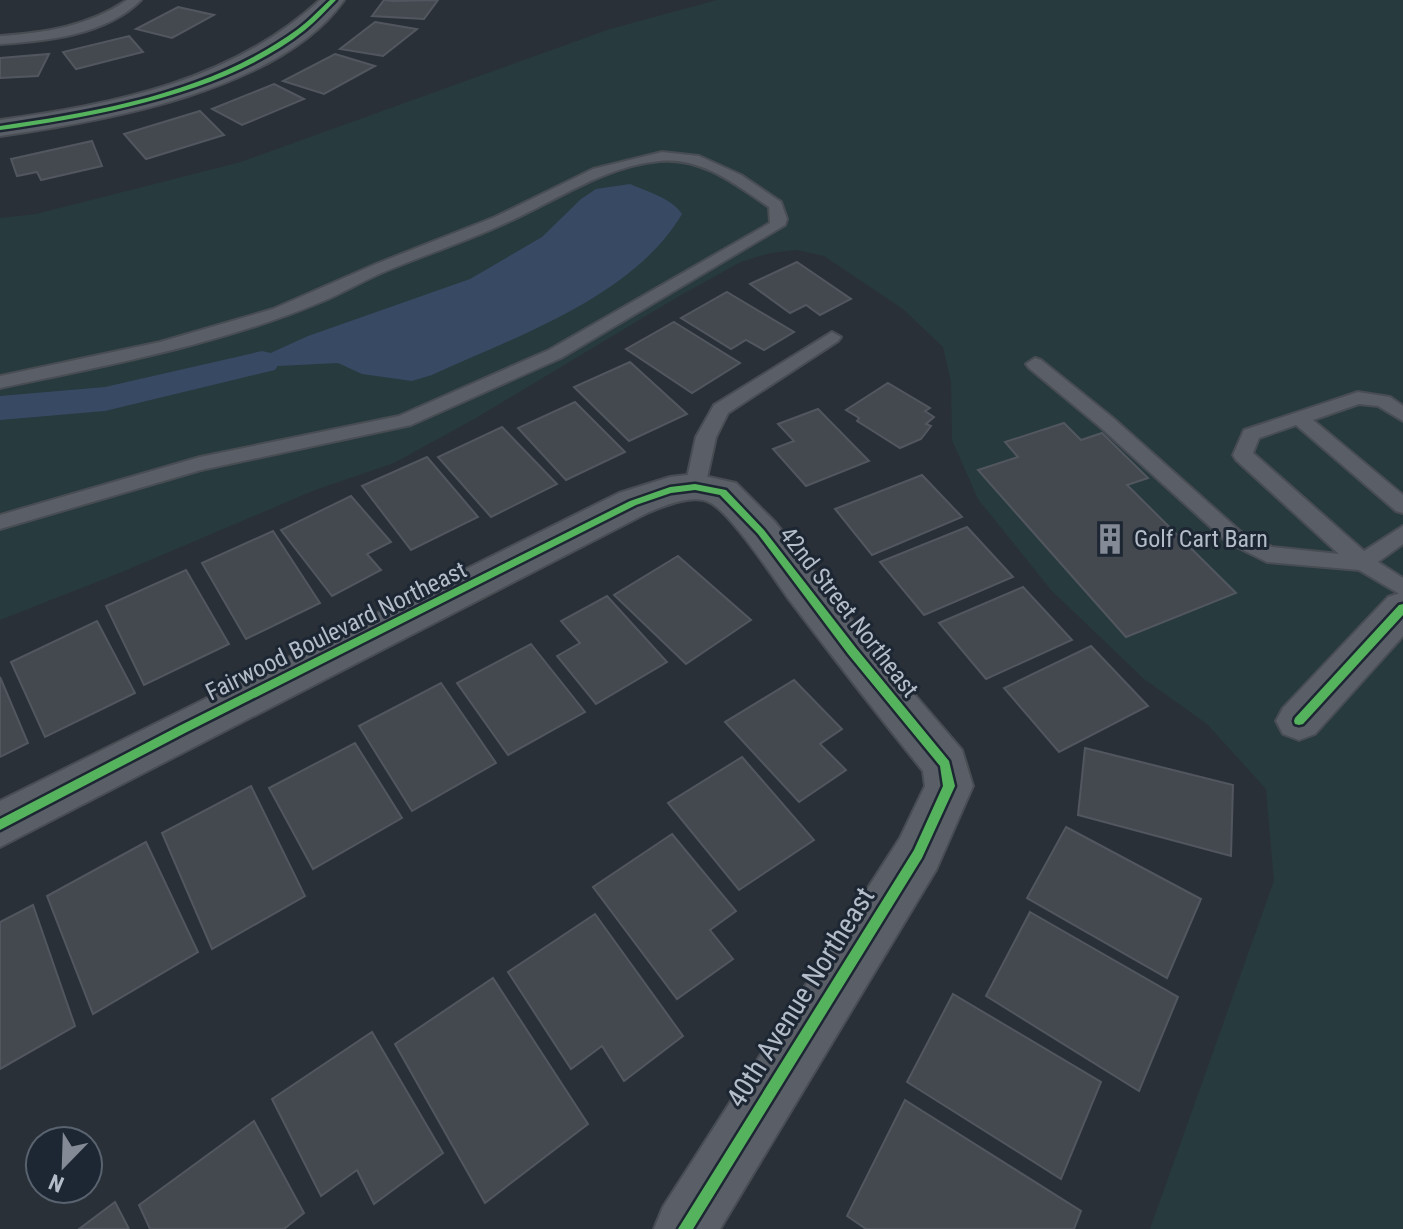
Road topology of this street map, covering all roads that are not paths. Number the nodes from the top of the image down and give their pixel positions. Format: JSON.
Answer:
{"nodes":[{"id":1,"x":135,"y":0,"type":"edge"},
{"id":2,"x":333,"y":0,"type":"edge"},
{"id":3,"x":0,"y":40,"type":"edge"},
{"id":4,"x":0,"y":128,"type":"edge"},
{"id":5,"x":832,"y":337,"type":"dead end"},
{"id":6,"x":1035,"y":364,"type":"dead end"},
{"id":7,"x":0,"y":382,"type":"edge"},
{"id":8,"x":1403,"y":415,"type":"edge"},
{"id":9,"x":1299,"y":418,"type":"junction"},
{"id":10,"x":695,"y":487,"type":"junction"},
{"id":11,"x":1403,"y":506,"type":"edge"},
{"id":12,"x":0,"y":522,"type":"edge"},
{"id":13,"x":1403,"y":533,"type":"edge"},
{"id":14,"x":1363,"y":563,"type":"junction"},
{"id":15,"x":1403,"y":588,"type":"edge"},
{"id":16,"x":1403,"y":608,"type":"edge"},
{"id":17,"x":1299,"y":721,"type":"dead end"},
{"id":18,"x":949,"y":786,"type":"joint"},
{"id":19,"x":0,"y":825,"type":"edge"},
{"id":20,"x":685,"y":1229,"type":"edge"}],
"edges":[{"from":1,"to":3,"type":"lane"},
{"from":2,"to":4,"type":"street"},
{"from":5,"to":10,"type":"lane"},
{"from":6,"to":14,"type":"lane"},
{"from":7,"to":12,"type":"lane"},
{"from":8,"to":9,"type":"lane"},
{"from":9,"to":11,"type":"lane"},
{"from":9,"to":14,"type":"lane"},
{"from":10,"to":18,"type":"street","name":"42nd Street Northeast"},
{"from":10,"to":19,"type":"street","name":"Fairwood Boulevard Northeast"},
{"from":13,"to":14,"type":"lane"},
{"from":14,"to":15,"type":"lane"},
{"from":16,"to":17,"type":"street"},
{"from":18,"to":20,"type":"street","name":"40th Avenue Northeast"}]}
